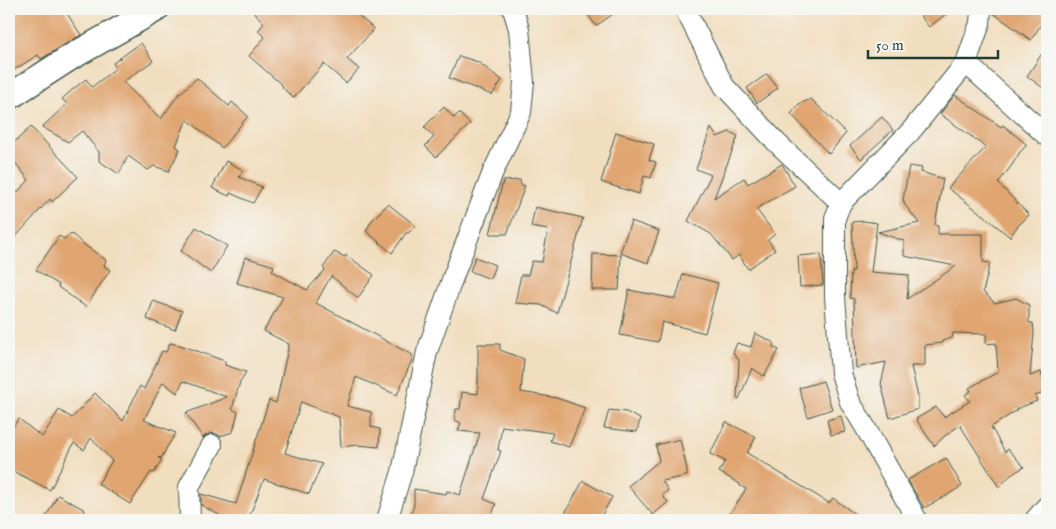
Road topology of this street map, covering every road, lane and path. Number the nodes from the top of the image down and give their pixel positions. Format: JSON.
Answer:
{"nodes":[{"id":1,"x":156,"y":9,"type":"edge"},
{"id":2,"x":513,"y":9,"type":"edge"},
{"id":3,"x":685,"y":9,"type":"edge"},
{"id":4,"x":981,"y":9,"type":"edge"},
{"id":5,"x":966,"y":64,"type":"junction"},
{"id":6,"x":9,"y":97,"type":"edge"},
{"id":7,"x":1047,"y":136,"type":"edge"},
{"id":8,"x":841,"y":203,"type":"junction"},
{"id":9,"x":212,"y":445,"type":"dead end"},
{"id":10,"x":1047,"y":506,"type":"edge"},
{"id":11,"x":190,"y":520,"type":"edge"},
{"id":12,"x":387,"y":520,"type":"edge"},
{"id":13,"x":917,"y":520,"type":"edge"},
{"id":14,"x":1035,"y":520,"type":"edge"}],
"edges":[{"from":1,"to":6,"type":"street"},
{"from":2,"to":12,"type":"street"},
{"from":3,"to":8,"type":"street"},
{"from":4,"to":5,"type":"street"},
{"from":5,"to":7,"type":"street"},
{"from":5,"to":8,"type":"street"},
{"from":8,"to":13,"type":"street"},
{"from":9,"to":11,"type":"street"},
{"from":10,"to":14,"type":"street"}]}
